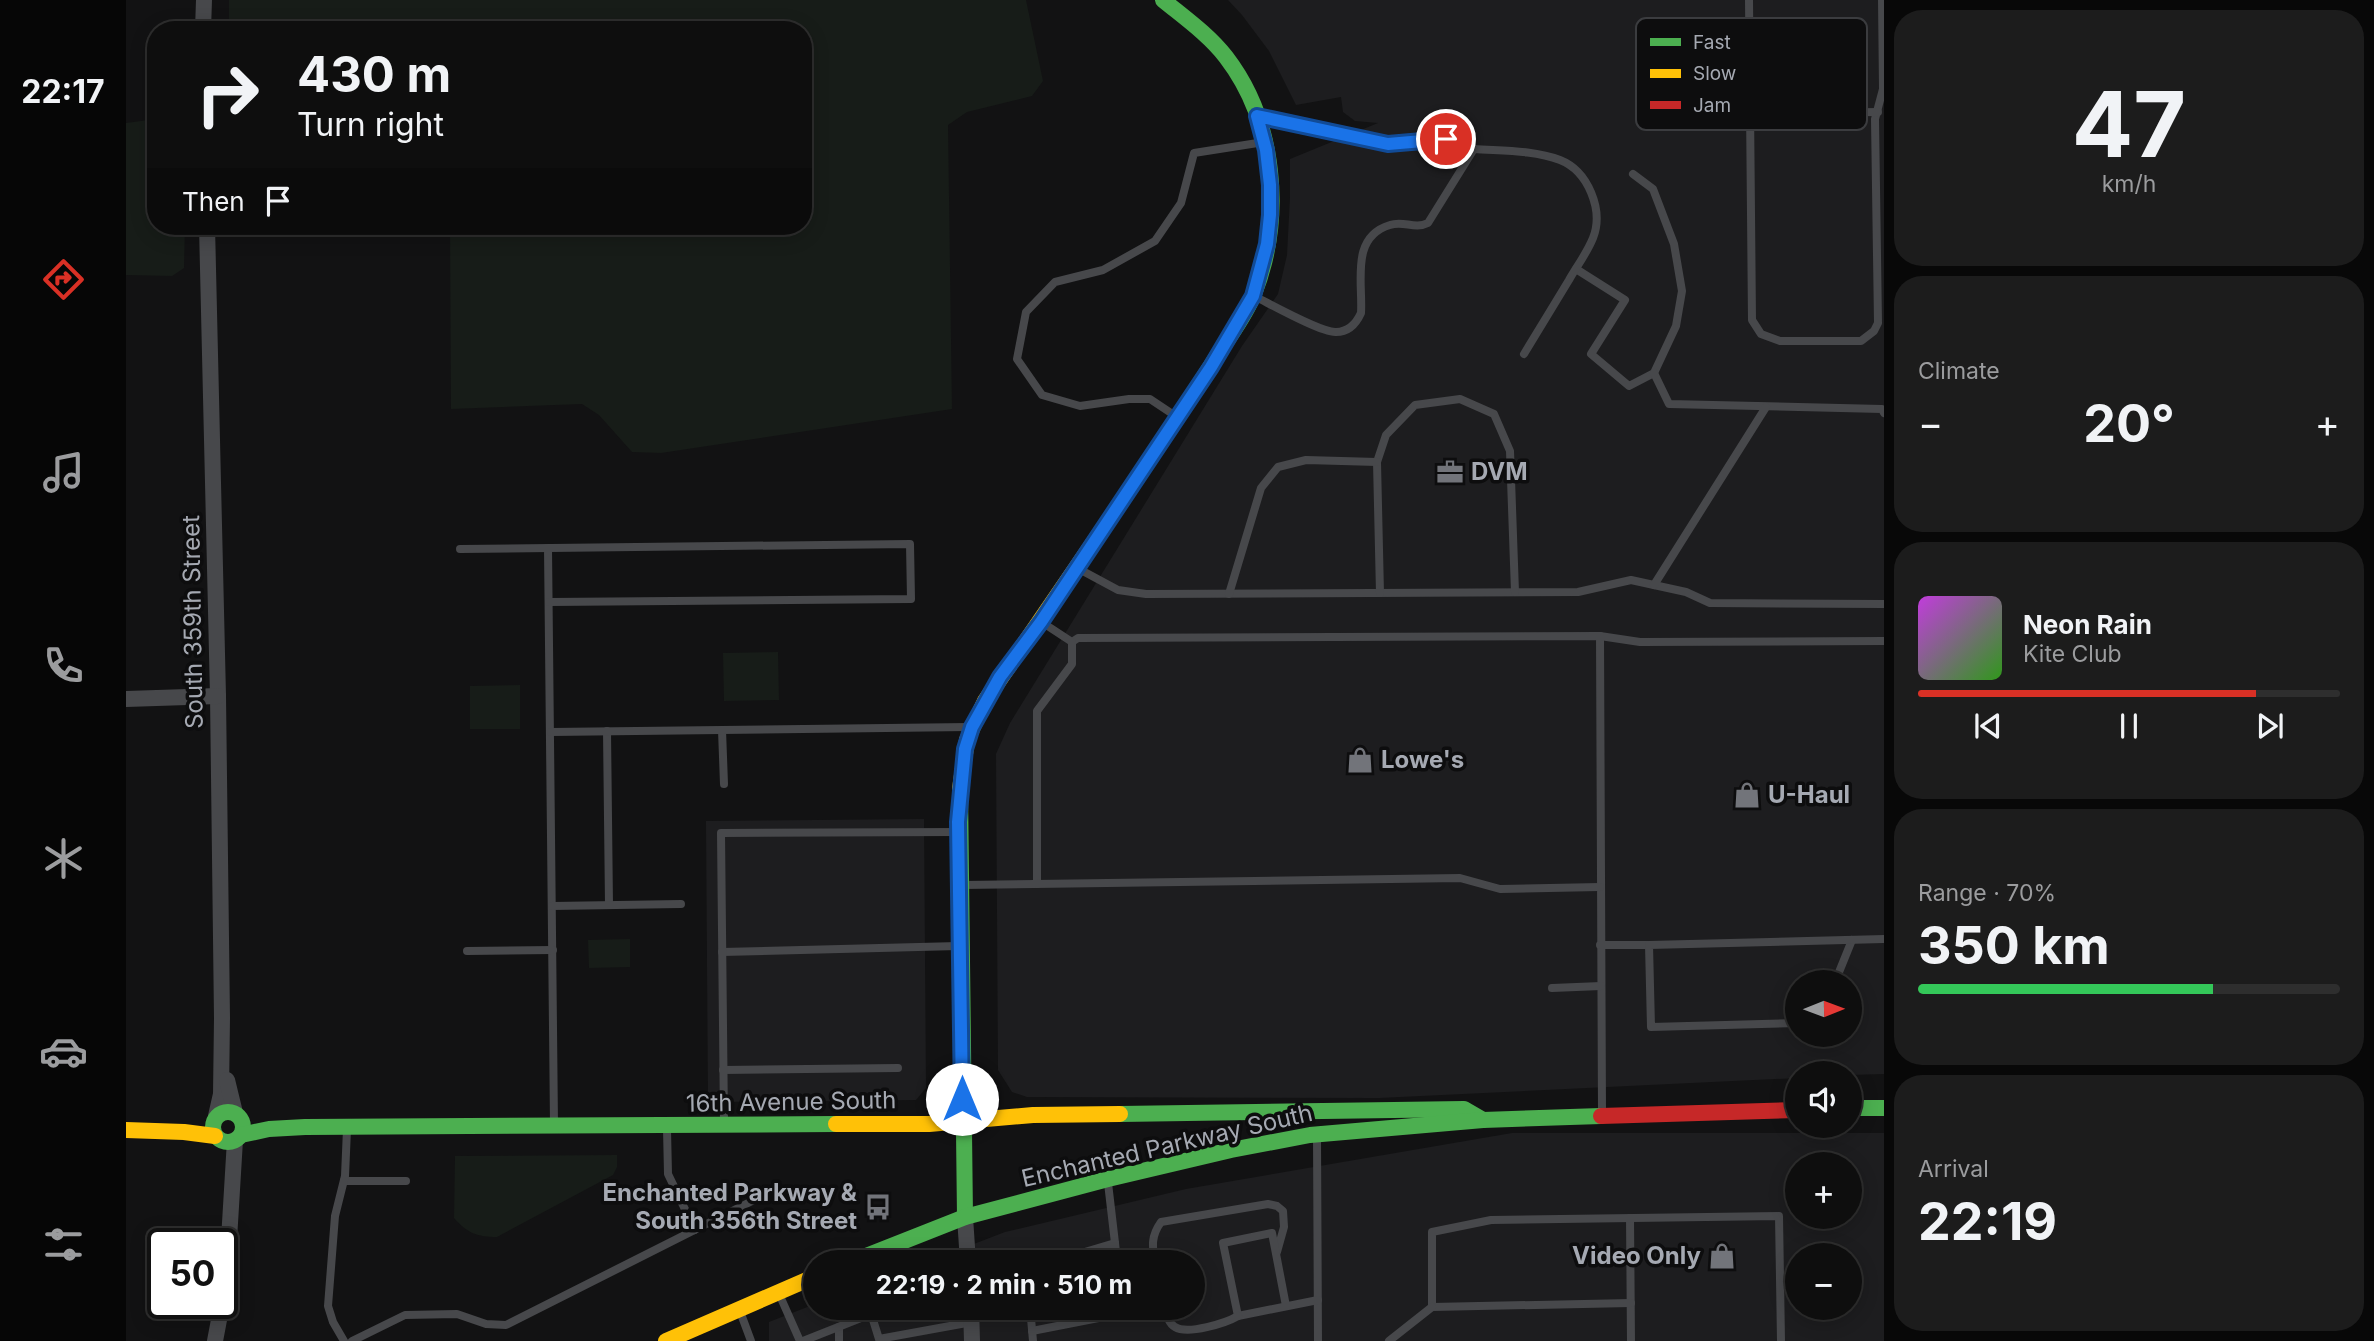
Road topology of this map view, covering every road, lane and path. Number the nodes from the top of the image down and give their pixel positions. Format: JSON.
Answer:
{"nodes":[{"id":1,"x":204,"y":0,"type":"edge"},
{"id":2,"x":1163,"y":0,"type":"edge"},
{"id":3,"x":1749,"y":0,"type":"edge"},
{"id":4,"x":1882,"y":0,"type":"edge"},
{"id":5,"x":1749,"y":18,"type":"edge"},
{"id":6,"x":203,"y":21,"type":"edge"},
{"id":7,"x":1867,"y":112,"type":"edge"},
{"id":8,"x":1878,"y":112,"type":"junction"},
{"id":9,"x":1257,"y":116,"type":"junction"},
{"id":10,"x":1750,"y":130,"type":"edge"},
{"id":11,"x":1264,"y":142,"type":"junction"},
{"id":12,"x":1474,"y":149,"type":"junction"},
{"id":13,"x":1633,"y":174,"type":"dead end"},
{"id":14,"x":1880,"y":200,"type":"edge"},
{"id":15,"x":207,"y":235,"type":"edge"},
{"id":16,"x":1576,"y":269,"type":"junction"},
{"id":17,"x":1253,"y":296,"type":"junction"},
{"id":18,"x":1524,"y":354,"type":"dead end"},
{"id":19,"x":1654,"y":373,"type":"junction"},
{"id":20,"x":1766,"y":407,"type":"junction"},
{"id":21,"x":1884,"y":410,"type":"edge"},
{"id":22,"x":1177,"y":417,"type":"junction"},
{"id":23,"x":1377,"y":462,"type":"junction"},
{"id":24,"x":548,"y":548,"type":"junction"},
{"id":25,"x":460,"y":549,"type":"dead end"},
{"id":26,"x":1077,"y":567,"type":"junction"},
{"id":27,"x":1654,"y":585,"type":"junction"},
{"id":28,"x":1229,"y":593,"type":"junction"},
{"id":29,"x":1380,"y":593,"type":"junction"},
{"id":30,"x":1515,"y":593,"type":"junction"},
{"id":31,"x":549,"y":602,"type":"junction"},
{"id":32,"x":1884,"y":604,"type":"edge"},
{"id":33,"x":1041,"y":622,"type":"junction"},
{"id":34,"x":1600,"y":636,"type":"junction"},
{"id":35,"x":1884,"y":641,"type":"edge"},
{"id":36,"x":1072,"y":642,"type":"junction"},
{"id":37,"x":218,"y":696,"type":"junction"},
{"id":38,"x":126,"y":699,"type":"edge"},
{"id":39,"x":972,"y":727,"type":"junction"},
{"id":40,"x":723,"y":730,"type":"junction"},
{"id":41,"x":607,"y":731,"type":"junction"},
{"id":42,"x":551,"y":732,"type":"junction"},
{"id":43,"x":724,"y":784,"type":"dead end"},
{"id":44,"x":959,"y":831,"type":"junction"},
{"id":45,"x":1037,"y":884,"type":"junction"},
{"id":46,"x":960,"y":885,"type":"junction"},
{"id":47,"x":1600,"y":887,"type":"junction"},
{"id":48,"x":681,"y":904,"type":"dead end"},
{"id":49,"x":609,"y":905,"type":"junction"},
{"id":50,"x":552,"y":906,"type":"junction"},
{"id":51,"x":1884,"y":939,"type":"edge"},
{"id":52,"x":1852,"y":940,"type":"junction"},
{"id":53,"x":1600,"y":945,"type":"junction"},
{"id":54,"x":1649,"y":945,"type":"junction"},
{"id":55,"x":961,"y":946,"type":"junction"},
{"id":56,"x":553,"y":950,"type":"junction"},
{"id":57,"x":467,"y":951,"type":"dead end"},
{"id":58,"x":722,"y":952,"type":"junction"},
{"id":59,"x":1840,"y":970,"type":"edge"},
{"id":60,"x":1601,"y":986,"type":"junction"},
{"id":61,"x":1552,"y":988,"type":"dead end"},
{"id":62,"x":1785,"y":1023,"type":"edge"},
{"id":63,"x":898,"y":1068,"type":"dead end"},
{"id":64,"x":723,"y":1070,"type":"junction"},
{"id":65,"x":1862,"y":1108,"type":"edge"},
{"id":66,"x":1884,"y":1108,"type":"edge"},
{"id":67,"x":1785,"y":1110,"type":"edge"},
{"id":68,"x":1602,"y":1117,"type":"junction"},
{"id":69,"x":962,"y":1120,"type":"junction"},
{"id":70,"x":1483,"y":1120,"type":"junction"},
{"id":71,"x":724,"y":1125,"type":"junction"},
{"id":72,"x":347,"y":1126,"type":"junction"},
{"id":73,"x":667,"y":1126,"type":"junction"},
{"id":74,"x":554,"y":1127,"type":"junction"},
{"id":75,"x":228,"y":1128,"type":"junction"},
{"id":76,"x":126,"y":1130,"type":"edge"},
{"id":77,"x":1317,"y":1135,"type":"junction"},
{"id":78,"x":1108,"y":1179,"type":"junction"},
{"id":79,"x":344,"y":1181,"type":"junction"},
{"id":80,"x":406,"y":1181,"type":"dead end"},
{"id":81,"x":760,"y":1197,"type":"dead end"},
{"id":82,"x":965,"y":1217,"type":"junction"},
{"id":83,"x":1629,"y":1218,"type":"junction"},
{"id":84,"x":230,"y":1228,"type":"edge"},
{"id":85,"x":695,"y":1230,"type":"junction"},
{"id":86,"x":1115,"y":1243,"type":"junction"},
{"id":87,"x":881,"y":1250,"type":"edge"},
{"id":88,"x":967,"y":1250,"type":"edge"},
{"id":89,"x":1091,"y":1250,"type":"edge"},
{"id":90,"x":1116,"y":1250,"type":"edge"},
{"id":91,"x":1153,"y":1250,"type":"edge"},
{"id":92,"x":1276,"y":1255,"type":"junction"},
{"id":93,"x":803,"y":1281,"type":"edge"},
{"id":94,"x":778,"y":1292,"type":"junction"},
{"id":95,"x":1318,"y":1300,"type":"junction"},
{"id":96,"x":1631,"y":1303,"type":"junction"},
{"id":97,"x":1286,"y":1306,"type":"junction"},
{"id":98,"x":1432,"y":1307,"type":"junction"},
{"id":99,"x":739,"y":1309,"type":"junction"},
{"id":100,"x":1238,"y":1316,"type":"junction"},
{"id":101,"x":219,"y":1319,"type":"edge"},
{"id":102,"x":852,"y":1320,"type":"edge"},
{"id":103,"x":873,"y":1320,"type":"edge"},
{"id":104,"x":957,"y":1320,"type":"edge"},
{"id":105,"x":972,"y":1320,"type":"edge"},
{"id":106,"x":1032,"y":1320,"type":"edge"},
{"id":107,"x":1088,"y":1320,"type":"edge"},
{"id":108,"x":1168,"y":1320,"type":"edge"},
{"id":109,"x":839,"y":1327,"type":"junction"},
{"id":110,"x":924,"y":1331,"type":"junction"},
{"id":111,"x":1032,"y":1331,"type":"junction"},
{"id":112,"x":215,"y":1341,"type":"edge"},
{"id":113,"x":344,"y":1341,"type":"edge"},
{"id":114,"x":352,"y":1341,"type":"edge"},
{"id":115,"x":666,"y":1341,"type":"edge"},
{"id":116,"x":751,"y":1341,"type":"edge"},
{"id":117,"x":801,"y":1341,"type":"edge"},
{"id":118,"x":839,"y":1341,"type":"edge"},
{"id":119,"x":924,"y":1341,"type":"edge"},
{"id":120,"x":972,"y":1341,"type":"edge"},
{"id":121,"x":1033,"y":1341,"type":"edge"},
{"id":122,"x":1318,"y":1341,"type":"edge"},
{"id":123,"x":1389,"y":1341,"type":"edge"},
{"id":124,"x":1631,"y":1341,"type":"edge"},
{"id":125,"x":1781,"y":1341,"type":"edge"}],
"edges":[{"from":1,"to":6,"type":"street"},
{"from":2,"to":9,"type":"main road"},
{"from":3,"to":5,"type":"lane"},
{"from":4,"to":8,"type":"lane"},
{"from":7,"to":8,"type":"lane"},
{"from":8,"to":14,"type":"lane"},
{"from":9,"to":11,"type":"main road"},
{"from":9,"to":12,"type":"lane"},
{"from":10,"to":14,"type":"lane"},
{"from":11,"to":17,"type":"main road"},
{"from":11,"to":22,"type":"lane"},
{"from":12,"to":16,"type":"lane"},
{"from":12,"to":17,"type":"lane"},
{"from":13,"to":19,"type":"lane"},
{"from":15,"to":37,"type":"street","name":"South 359th Street"},
{"from":16,"to":18,"type":"lane"},
{"from":16,"to":19,"type":"lane"},
{"from":17,"to":22,"type":"main road"},
{"from":19,"to":20,"type":"lane"},
{"from":20,"to":21,"type":"lane"},
{"from":20,"to":27,"type":"lane"},
{"from":22,"to":26,"type":"main road"},
{"from":23,"to":28,"type":"lane"},
{"from":23,"to":29,"type":"lane"},
{"from":23,"to":30,"type":"lane"},
{"from":24,"to":25,"type":"lane"},
{"from":24,"to":31,"type":"lane"},
{"from":24,"to":31,"type":"lane"},
{"from":26,"to":28,"type":"lane"},
{"from":26,"to":33,"type":"main road"},
{"from":27,"to":30,"type":"lane"},
{"from":27,"to":32,"type":"lane"},
{"from":28,"to":29,"type":"lane"},
{"from":29,"to":30,"type":"lane"},
{"from":31,"to":42,"type":"lane"},
{"from":33,"to":36,"type":"lane"},
{"from":33,"to":39,"type":"main road"},
{"from":34,"to":35,"type":"lane"},
{"from":34,"to":36,"type":"lane"},
{"from":34,"to":47,"type":"lane"},
{"from":36,"to":45,"type":"lane"},
{"from":37,"to":38,"type":"street"},
{"from":37,"to":75,"type":"street","name":"South 359th Street"},
{"from":39,"to":40,"type":"lane"},
{"from":39,"to":44,"type":"main road"},
{"from":40,"to":41,"type":"lane"},
{"from":40,"to":43,"type":"lane"},
{"from":41,"to":42,"type":"lane"},
{"from":41,"to":49,"type":"lane"},
{"from":42,"to":50,"type":"lane"},
{"from":44,"to":46,"type":"main road"},
{"from":44,"to":58,"type":"lane"},
{"from":45,"to":46,"type":"lane"},
{"from":45,"to":47,"type":"lane"},
{"from":46,"to":55,"type":"main road"},
{"from":47,"to":53,"type":"lane"},
{"from":48,"to":49,"type":"lane"},
{"from":49,"to":50,"type":"lane"},
{"from":50,"to":56,"type":"lane"},
{"from":51,"to":52,"type":"lane"},
{"from":52,"to":54,"type":"lane"},
{"from":52,"to":59,"type":"lane"},
{"from":53,"to":54,"type":"lane"},
{"from":53,"to":60,"type":"lane"},
{"from":54,"to":62,"type":"lane"},
{"from":55,"to":58,"type":"lane"},
{"from":55,"to":69,"type":"main road"},
{"from":56,"to":57,"type":"lane"},
{"from":56,"to":74,"type":"lane"},
{"from":58,"to":64,"type":"lane"},
{"from":60,"to":61,"type":"lane"},
{"from":60,"to":68,"type":"lane"},
{"from":63,"to":64,"type":"lane"},
{"from":64,"to":71,"type":"lane"},
{"from":65,"to":66,"type":"main road"},
{"from":67,"to":68,"type":"main road","name":"Enchanted Parkway South"},
{"from":68,"to":70,"type":"main road","name":"Enchanted Parkway South"},
{"from":69,"to":70,"type":"main road","name":"16th Avenue South"},
{"from":69,"to":71,"type":"main road","name":"16th Avenue South"},
{"from":69,"to":82,"type":"main road"},
{"from":70,"to":77,"type":"main road","name":"Enchanted Parkway South"},
{"from":71,"to":73,"type":"main road","name":"16th Avenue South"},
{"from":72,"to":74,"type":"main road","name":"16th Avenue South"},
{"from":72,"to":75,"type":"main road","name":"16th Avenue South"},
{"from":72,"to":79,"type":"lane"},
{"from":73,"to":74,"type":"main road","name":"16th Avenue South"},
{"from":73,"to":85,"type":"lane"},
{"from":75,"to":76,"type":"main road","name":"16th Avenue South"},
{"from":75,"to":84,"type":"street","name":"South 359th Street"},
{"from":77,"to":78,"type":"main road","name":"Enchanted Parkway South"},
{"from":77,"to":95,"type":"lane"},
{"from":78,"to":82,"type":"main road","name":"Enchanted Parkway South"},
{"from":78,"to":86,"type":"lane"},
{"from":79,"to":80,"type":"lane"},
{"from":79,"to":113,"type":"lane"},
{"from":81,"to":85,"type":"lane"},
{"from":82,"to":87,"type":"main road","name":"Enchanted Parkway South"},
{"from":82,"to":88,"type":"street"},
{"from":83,"to":96,"type":"lane"},
{"from":83,"to":98,"type":"lane"},
{"from":83,"to":125,"type":"lane"},
{"from":85,"to":114,"type":"lane"},
{"from":86,"to":89,"type":"lane"},
{"from":86,"to":90,"type":"lane"},
{"from":91,"to":92,"type":"lane"},
{"from":92,"to":97,"type":"lane"},
{"from":92,"to":100,"type":"lane"},
{"from":93,"to":94,"type":"main road"},
{"from":94,"to":99,"type":"main road"},
{"from":94,"to":117,"type":"lane"},
{"from":95,"to":97,"type":"lane"},
{"from":95,"to":122,"type":"lane"},
{"from":96,"to":98,"type":"lane"},
{"from":96,"to":124,"type":"lane"},
{"from":97,"to":100,"type":"lane"},
{"from":98,"to":123,"type":"lane"},
{"from":99,"to":115,"type":"main road"},
{"from":99,"to":116,"type":"lane"},
{"from":100,"to":108,"type":"lane"},
{"from":101,"to":112,"type":"street","name":"South 359th Street"},
{"from":102,"to":109,"type":"lane"},
{"from":103,"to":110,"type":"lane"},
{"from":104,"to":110,"type":"lane"},
{"from":105,"to":120,"type":"street"},
{"from":106,"to":111,"type":"lane"},
{"from":107,"to":111,"type":"lane"},
{"from":109,"to":117,"type":"lane"},
{"from":109,"to":118,"type":"lane"},
{"from":110,"to":119,"type":"lane"},
{"from":111,"to":121,"type":"lane"}]}
